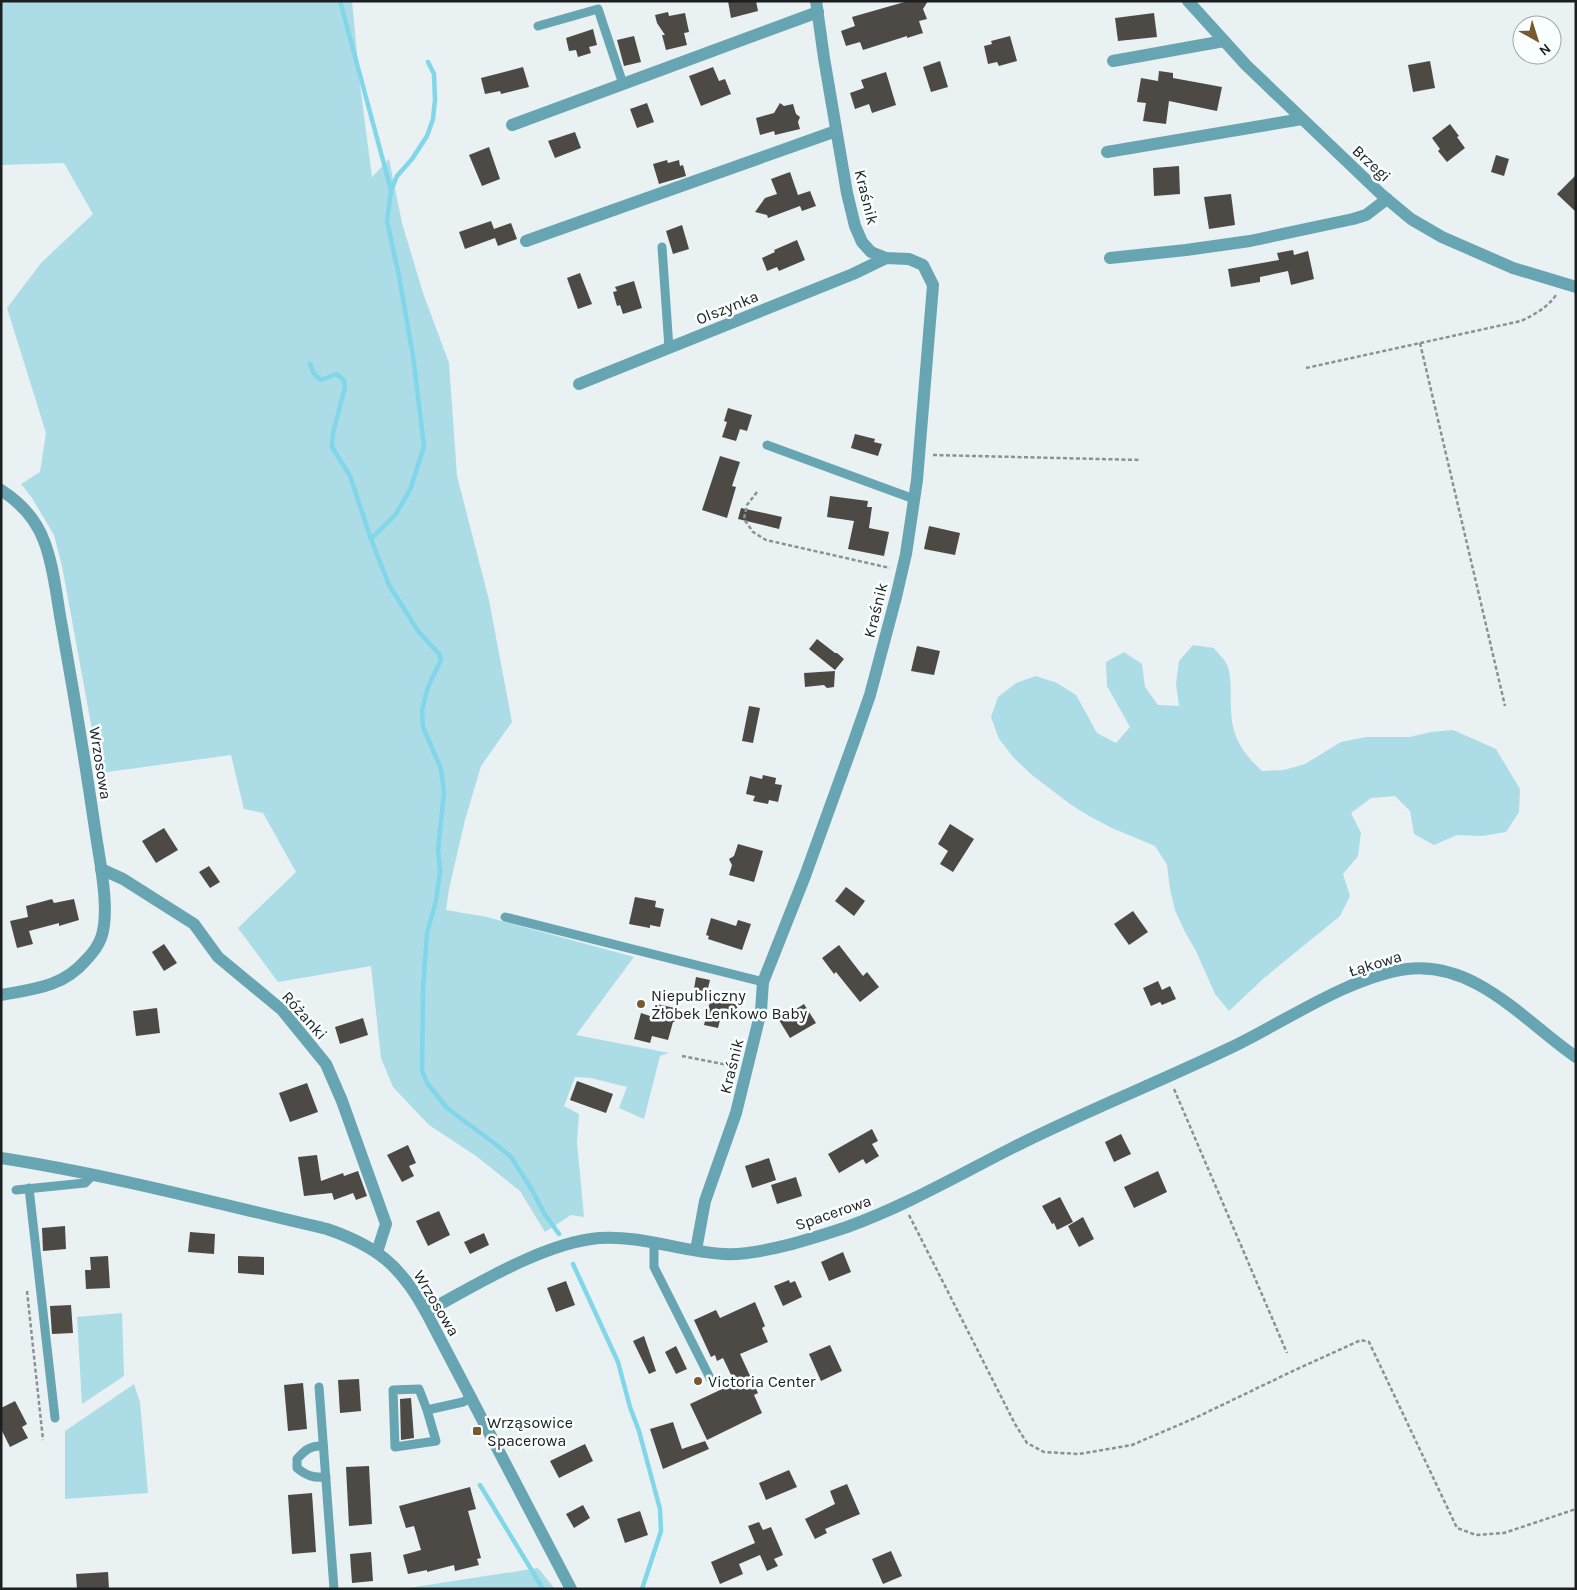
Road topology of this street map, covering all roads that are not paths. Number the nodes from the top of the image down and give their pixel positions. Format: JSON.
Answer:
{"nodes":[{"id":1,"x":1188,"y":1,"type":"edge"},
{"id":2,"x":817,"y":6,"type":"edge"},
{"id":3,"x":538,"y":26,"type":"dead end"},
{"id":4,"x":1224,"y":41,"type":"junction"},
{"id":5,"x":1113,"y":61,"type":"dead end"},
{"id":6,"x":623,"y":84,"type":"junction"},
{"id":7,"x":1302,"y":119,"type":"junction"},
{"id":8,"x":512,"y":125,"type":"dead end"},
{"id":9,"x":836,"y":131,"type":"junction"},
{"id":10,"x":1107,"y":152,"type":"dead end"},
{"id":11,"x":1387,"y":199,"type":"junction"},
{"id":12,"x":526,"y":241,"type":"dead end"},
{"id":13,"x":662,"y":247,"type":"dead end"},
{"id":14,"x":886,"y":258,"type":"junction"},
{"id":15,"x":1110,"y":258,"type":"dead end"},
{"id":16,"x":1570,"y":285,"type":"edge"},
{"id":17,"x":669,"y":348,"type":"junction"},
{"id":18,"x":579,"y":384,"type":"dead end"},
{"id":19,"x":767,"y":445,"type":"dead end"},
{"id":20,"x":1,"y":490,"type":"edge"},
{"id":21,"x":914,"y":499,"type":"junction"},
{"id":22,"x":101,"y":869,"type":"junction"},
{"id":23,"x":505,"y":917,"type":"dead end"},
{"id":24,"x":763,"y":982,"type":"junction"},
{"id":25,"x":1,"y":995,"type":"edge"},
{"id":26,"x":1231,"y":1048,"type":"joint"},
{"id":27,"x":1576,"y":1057,"type":"edge"},
{"id":28,"x":1,"y":1158,"type":"edge"},
{"id":29,"x":93,"y":1175,"type":"junction"},
{"id":30,"x":29,"y":1188,"type":"junction"},
{"id":31,"x":16,"y":1190,"type":"dead end"},
{"id":32,"x":654,"y":1243,"type":"junction"},
{"id":33,"x":696,"y":1250,"type":"junction"},
{"id":34,"x":376,"y":1252,"type":"junction"},
{"id":35,"x":426,"y":1312,"type":"junction"},
{"id":36,"x":710,"y":1378,"type":"dead end"},
{"id":37,"x":319,"y":1386,"type":"dead end"},
{"id":38,"x":472,"y":1397,"type":"junction"},
{"id":39,"x":427,"y":1410,"type":"junction"},
{"id":40,"x":55,"y":1418,"type":"dead end"},
{"id":41,"x":324,"y":1446,"type":"junction"},
{"id":42,"x":326,"y":1477,"type":"junction"},
{"id":43,"x":334,"y":1589,"type":"edge"},
{"id":44,"x":571,"y":1589,"type":"edge"}],
"edges":[{"from":1,"to":4,"type":"street","name":"Brzegi"},
{"from":2,"to":6,"type":"street"},
{"from":2,"to":9,"type":"street","name":"Kraśnik"},
{"from":3,"to":6,"type":"lane"},
{"from":4,"to":5,"type":"street"},
{"from":4,"to":7,"type":"street","name":"Brzegi"},
{"from":6,"to":8,"type":"street"},
{"from":7,"to":10,"type":"street"},
{"from":7,"to":11,"type":"street","name":"Brzegi"},
{"from":9,"to":12,"type":"street"},
{"from":9,"to":14,"type":"street","name":"Kraśnik"},
{"from":11,"to":15,"type":"street"},
{"from":11,"to":16,"type":"street","name":"Brzegi"},
{"from":13,"to":17,"type":"lane"},
{"from":14,"to":17,"type":"street","name":"Olszynka"},
{"from":14,"to":21,"type":"street","name":"Kraśnik"},
{"from":17,"to":18,"type":"street","name":"Olszynka"},
{"from":19,"to":21,"type":"lane"},
{"from":20,"to":22,"type":"street","name":"Wrzosowa"},
{"from":21,"to":24,"type":"street","name":"Kraśnik"},
{"from":22,"to":25,"type":"street","name":"Wrzosowa"},
{"from":22,"to":34,"type":"street","name":"Różanki"},
{"from":23,"to":24,"type":"lane"},
{"from":24,"to":33,"type":"street","name":"Kraśnik"},
{"from":26,"to":27,"type":"street","name":"Łąkowa"},
{"from":26,"to":33,"type":"street","name":"Spacerowa"},
{"from":28,"to":29,"type":"street","name":"Wrzosowa"},
{"from":29,"to":30,"type":"lane"},
{"from":29,"to":34,"type":"street","name":"Wrzosowa"},
{"from":30,"to":31,"type":"lane"},
{"from":30,"to":40,"type":"lane"},
{"from":32,"to":33,"type":"street","name":"Spacerowa"},
{"from":32,"to":35,"type":"street","name":"Spacerowa"},
{"from":32,"to":36,"type":"lane"},
{"from":34,"to":35,"type":"street","name":"Wrzosowa"},
{"from":35,"to":38,"type":"street","name":"Wrzosowa"},
{"from":37,"to":41,"type":"lane"},
{"from":38,"to":39,"type":"lane"},
{"from":38,"to":44,"type":"street","name":"Wrzosowa"},
{"from":39,"to":39,"type":"lane"},
{"from":41,"to":42,"type":"lane"},
{"from":41,"to":42,"type":"lane"},
{"from":42,"to":43,"type":"lane"}]}
